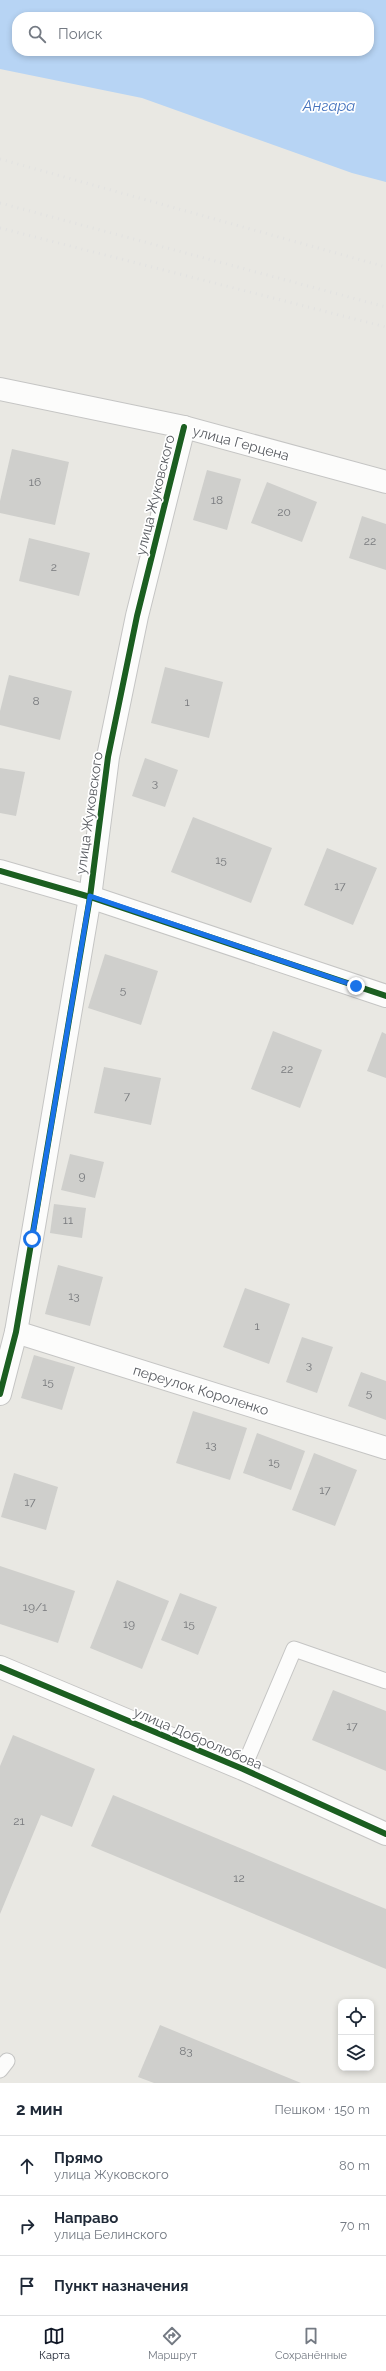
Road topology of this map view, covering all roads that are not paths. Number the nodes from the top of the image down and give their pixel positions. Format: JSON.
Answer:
{"nodes":[{"id":1,"x":0,"y":390,"type":"edge"},
{"id":2,"x":184,"y":427,"type":"junction"},
{"id":3,"x":386,"y":482,"type":"edge"},
{"id":4,"x":0,"y":871,"type":"edge"},
{"id":5,"x":90,"y":896,"type":"junction"},
{"id":6,"x":386,"y":996,"type":"edge"},
{"id":7,"x":16,"y":1332,"type":"junction"},
{"id":8,"x":0,"y":1394,"type":"edge"},
{"id":9,"x":386,"y":1448,"type":"edge"},
{"id":10,"x":0,"y":1667,"type":"edge"},
{"id":11,"x":386,"y":1681,"type":"edge"},
{"id":12,"x":243,"y":1769,"type":"junction"},
{"id":13,"x":386,"y":1834,"type":"edge"}],
"edges":[{"from":1,"to":2,"type":"street","name":"улица Герцена"},
{"from":2,"to":3,"type":"street","name":"улица Герцена"},
{"from":2,"to":5,"type":"street","name":"улица Жуковского"},
{"from":4,"to":5,"type":"street"},
{"from":5,"to":6,"type":"street"},
{"from":5,"to":7,"type":"street","name":"улица Жуковского"},
{"from":7,"to":8,"type":"street","name":"улица Жуковского"},
{"from":7,"to":9,"type":"street","name":"переулок Короленко"},
{"from":10,"to":12,"type":"street","name":"улица Добролюбова"},
{"from":11,"to":12,"type":"lane"},
{"from":12,"to":13,"type":"street","name":"улица Добролюбова"}]}
